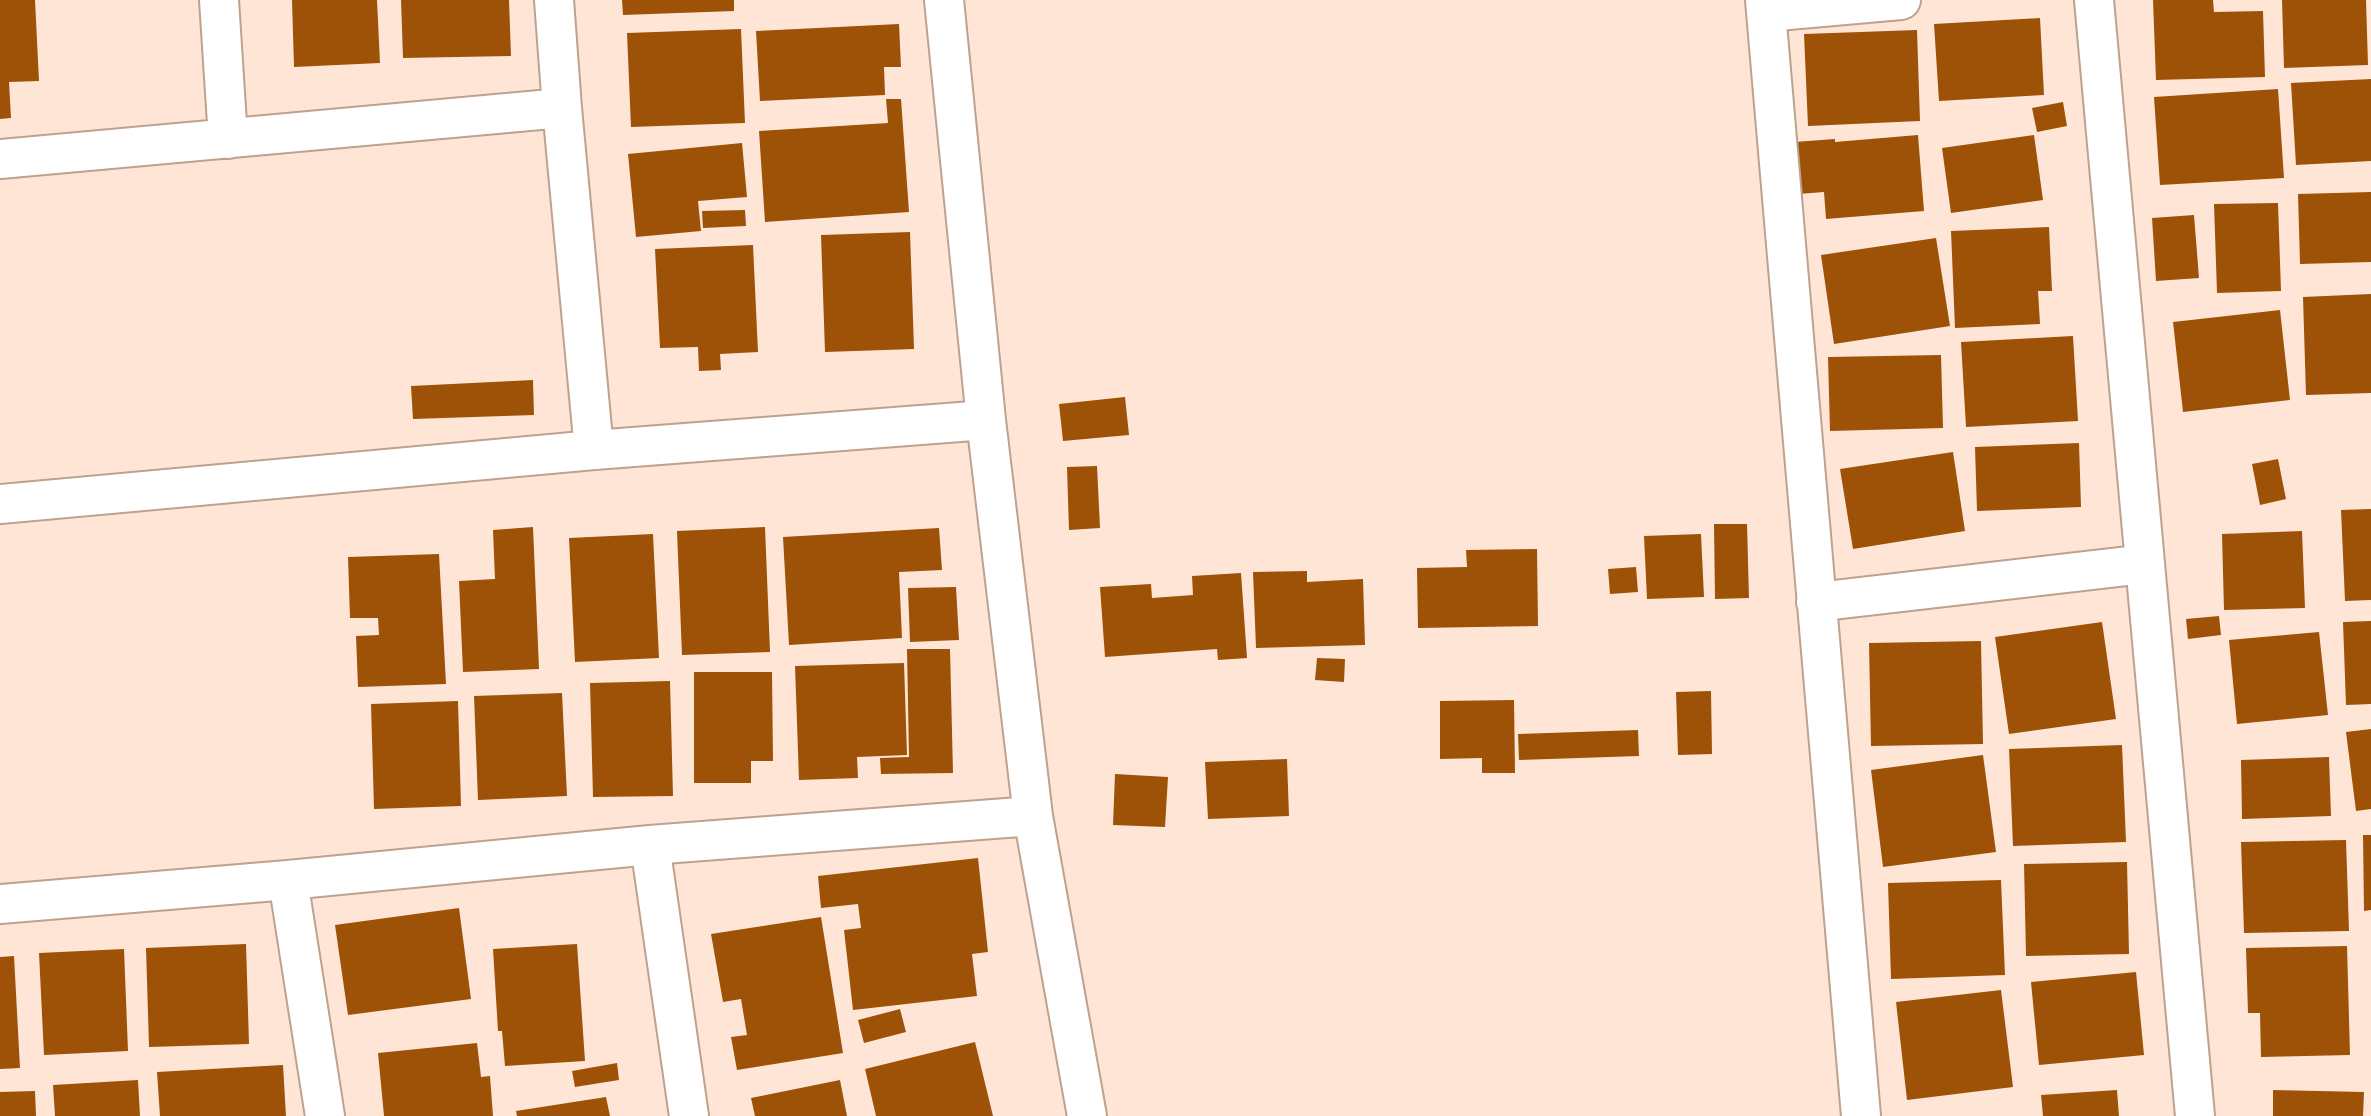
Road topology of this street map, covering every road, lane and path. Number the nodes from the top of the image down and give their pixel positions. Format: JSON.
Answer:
{"nodes":[{"id":1,"x":219,"y":0,"type":"edge"},
{"id":2,"x":554,"y":0,"type":"edge"},
{"id":3,"x":944,"y":0,"type":"edge"},
{"id":4,"x":1901,"y":0,"type":"edge"},
{"id":5,"x":2094,"y":0,"type":"edge"},
{"id":6,"x":1765,"y":6,"type":"edge"},
{"id":7,"x":562,"y":108,"type":"junction"},
{"id":8,"x":228,"y":139,"type":"junction"},
{"id":9,"x":0,"y":159,"type":"edge"},
{"id":10,"x":986,"y":420,"type":"junction"},
{"id":11,"x":594,"y":450,"type":"junction"},
{"id":12,"x":0,"y":504,"type":"edge"},
{"id":13,"x":2145,"y":564,"type":"junction"},
{"id":14,"x":1816,"y":602,"type":"junction"},
{"id":15,"x":1033,"y":816,"type":"junction"},
{"id":16,"x":650,"y":845,"type":"junction"},
{"id":17,"x":288,"y":880,"type":"junction"},
{"id":18,"x":0,"y":904,"type":"edge"},
{"id":19,"x":325,"y":1116,"type":"edge"},
{"id":20,"x":689,"y":1116,"type":"edge"},
{"id":21,"x":1087,"y":1116,"type":"edge"},
{"id":22,"x":1861,"y":1116,"type":"edge"},
{"id":23,"x":2195,"y":1116,"type":"edge"}],
"edges":[{"from":1,"to":8,"type":"street"},
{"from":2,"to":7,"type":"street"},
{"from":3,"to":10,"type":"street"},
{"from":4,"to":6,"type":"street"},
{"from":5,"to":13,"type":"street"},
{"from":6,"to":14,"type":"street"},
{"from":7,"to":8,"type":"street"},
{"from":7,"to":11,"type":"street"},
{"from":8,"to":9,"type":"street"},
{"from":10,"to":11,"type":"street"},
{"from":10,"to":15,"type":"street"},
{"from":11,"to":12,"type":"street"},
{"from":13,"to":14,"type":"street"},
{"from":13,"to":23,"type":"street"},
{"from":14,"to":22,"type":"street"},
{"from":15,"to":16,"type":"street"},
{"from":15,"to":21,"type":"street"},
{"from":16,"to":17,"type":"street"},
{"from":16,"to":20,"type":"street"},
{"from":17,"to":18,"type":"street"},
{"from":17,"to":19,"type":"street"}]}
